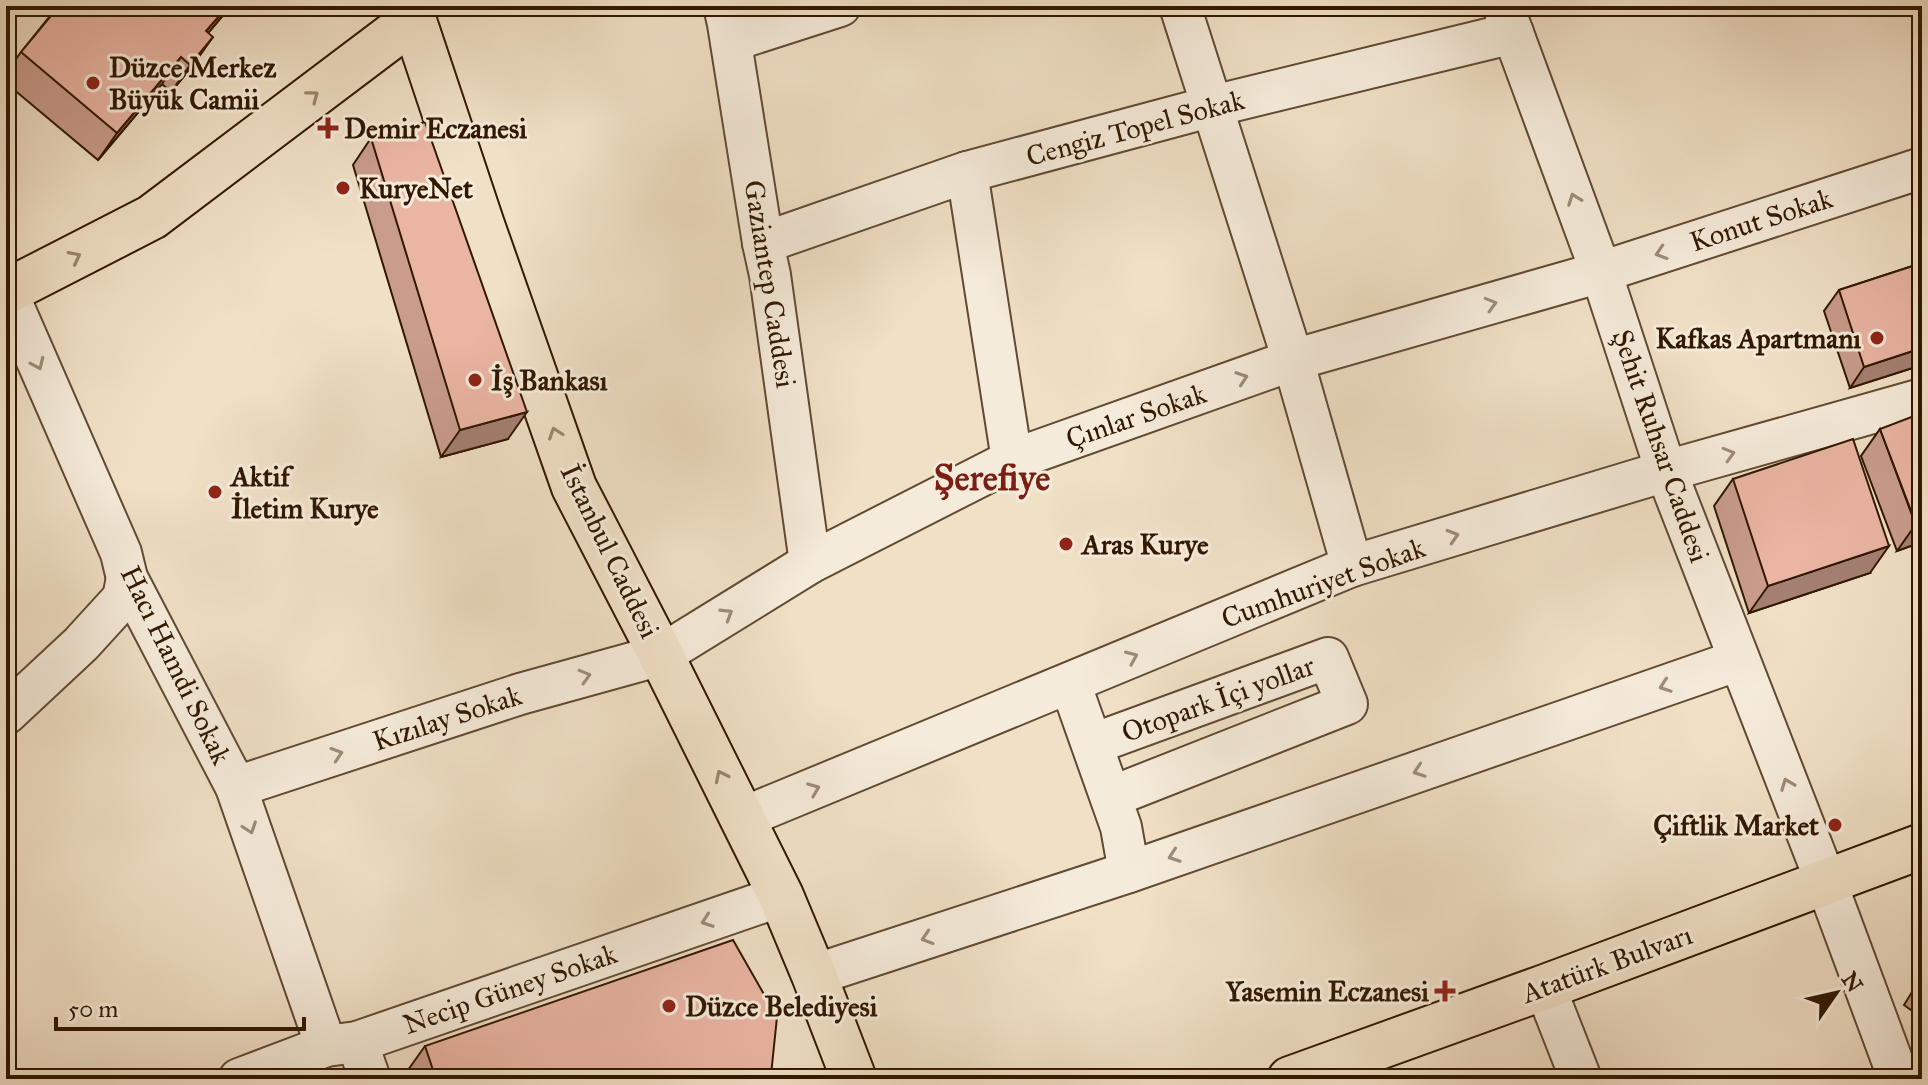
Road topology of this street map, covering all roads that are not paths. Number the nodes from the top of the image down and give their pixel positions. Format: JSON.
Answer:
{"nodes":[{"id":1,"x":840,"y":6,"type":"edge"},
{"id":2,"x":1180,"y":6,"type":"edge"},
{"id":3,"x":411,"y":13,"type":"edge"},
{"id":4,"x":1508,"y":20,"type":"edge"},
{"id":5,"x":728,"y":24,"type":"edge"},
{"id":6,"x":1213,"y":106,"type":"junction"},
{"id":7,"x":1922,"y":168,"type":"edge"},
{"id":8,"x":967,"y":172,"type":"junction"},
{"id":9,"x":763,"y":243,"type":"junction"},
{"id":10,"x":1601,"y":272,"type":"junction"},
{"id":11,"x":6,"y":292,"type":"edge"},
{"id":12,"x":1293,"y":360,"type":"junction"},
{"id":13,"x":1922,"y":399,"type":"edge"},
{"id":14,"x":1012,"y":460,"type":"junction"},
{"id":15,"x":1666,"y":471,"type":"junction"},
{"id":16,"x":810,"y":563,"type":"junction"},
{"id":17,"x":1352,"y":566,"type":"junction"},
{"id":18,"x":127,"y":578,"type":"junction"},
{"id":19,"x":661,"y":655,"type":"junction"},
{"id":20,"x":1739,"y":660,"type":"junction"},
{"id":21,"x":1070,"y":683,"type":"junction"},
{"id":22,"x":6,"y":714,"type":"edge"},
{"id":23,"x":1093,"y":744,"type":"junction"},
{"id":24,"x":236,"y":787,"type":"junction"},
{"id":25,"x":1111,"y":797,"type":"junction"},
{"id":26,"x":742,"y":818,"type":"junction"},
{"id":27,"x":1922,"y":846,"type":"edge"},
{"id":28,"x":1129,"y":872,"type":"junction"},
{"id":29,"x":1826,"y":882,"type":"junction"},
{"id":30,"x":781,"y":896,"type":"junction"},
{"id":31,"x":814,"y":975,"type":"junction"},
{"id":32,"x":1545,"y":987,"type":"junction"},
{"id":33,"x":342,"y":1044,"type":"junction"},
{"id":34,"x":239,"y":1079,"type":"edge"},
{"id":35,"x":370,"y":1079,"type":"edge"},
{"id":36,"x":854,"y":1079,"type":"edge"},
{"id":37,"x":1290,"y":1079,"type":"edge"},
{"id":38,"x":1581,"y":1079,"type":"edge"},
{"id":39,"x":1899,"y":1079,"type":"edge"}],
"edges":[{"from":1,"to":5,"type":"street"},
{"from":2,"to":6,"type":"street"},
{"from":11,"to":3,"type":"main road","one_way":true},
{"from":19,"to":3,"type":"main road","name":"İstanbul Caddesi","one_way":true},
{"from":4,"to":6,"type":"street","name":"Cengiz Topel Sokak"},
{"from":10,"to":4,"type":"street","name":"Şehit Ruhsar Caddesi","one_way":true},
{"from":5,"to":9,"type":"street","name":"Gaziantep Caddesi"},
{"from":6,"to":8,"type":"street","name":"Cengiz Topel Sokak"},
{"from":6,"to":12,"type":"street"},
{"from":7,"to":10,"type":"street","name":"Konut Sokak","one_way":true},
{"from":8,"to":9,"type":"street","name":"Cengiz Topel Sokak"},
{"from":8,"to":14,"type":"street"},
{"from":9,"to":16,"type":"street","name":"Gaziantep Caddesi"},
{"from":12,"to":10,"type":"street","name":"Çınlar Sokak","one_way":true},
{"from":10,"to":15,"type":"street","name":"Şehit Ruhsar Caddesi"},
{"from":11,"to":18,"type":"street","name":"Hacı Hamdi Sokak","one_way":true},
{"from":14,"to":12,"type":"street","name":"Çınlar Sokak","one_way":true},
{"from":12,"to":17,"type":"street"},
{"from":15,"to":13,"type":"street","name":"Cumhuriyet Sokak","one_way":true},
{"from":14,"to":16,"type":"street","name":"Çınlar Sokak"},
{"from":17,"to":15,"type":"street","name":"Cumhuriyet Sokak","one_way":true},
{"from":15,"to":20,"type":"street","name":"Şehit Ruhsar Caddesi"},
{"from":19,"to":16,"type":"street","name":"Çınlar Sokak","one_way":true},
{"from":21,"to":17,"type":"street","name":"Cumhuriyet Sokak","one_way":true},
{"from":18,"to":22,"type":"street"},
{"from":18,"to":24,"type":"street","name":"Hacı Hamdi Sokak"},
{"from":24,"to":19,"type":"street","name":"Kızılay Sokak","one_way":true},
{"from":26,"to":19,"type":"main road","name":"İstanbul Caddesi","one_way":true},
{"from":20,"to":28,"type":"street","one_way":true},
{"from":29,"to":20,"type":"street","name":"Şehit Ruhsar Caddesi","one_way":true},
{"from":21,"to":23,"type":"street"},
{"from":26,"to":21,"type":"street","name":"Cumhuriyet Sokak","one_way":true},
{"from":23,"to":25,"type":"street"},
{"from":23,"to":25,"type":"street","name":"Otopark İçi yollar"},
{"from":24,"to":33,"type":"street","name":"Hacı Hamdi Sokak","one_way":true},
{"from":25,"to":28,"type":"street"},
{"from":26,"to":30,"type":"main road","name":"İstanbul Caddesi"},
{"from":27,"to":29,"type":"main road","name":"Atatürk Bulvarı"},
{"from":28,"to":31,"type":"street","one_way":true},
{"from":29,"to":32,"type":"main road","name":"Atatürk Bulvarı"},
{"from":29,"to":39,"type":"street","name":"Şehit Ruhsar Caddesi"},
{"from":30,"to":31,"type":"main road","name":"İstanbul Caddesi"},
{"from":30,"to":33,"type":"street","name":"Necip Güney Sokak","one_way":true},
{"from":31,"to":36,"type":"main road","name":"İstanbul Caddesi"},
{"from":32,"to":37,"type":"main road","name":"Atatürk Bulvarı"},
{"from":32,"to":38,"type":"street"},
{"from":33,"to":34,"type":"street","name":"Necip Güney Sokak"},
{"from":33,"to":35,"type":"street","name":"Hacı Hamdi Sokak"}]}
